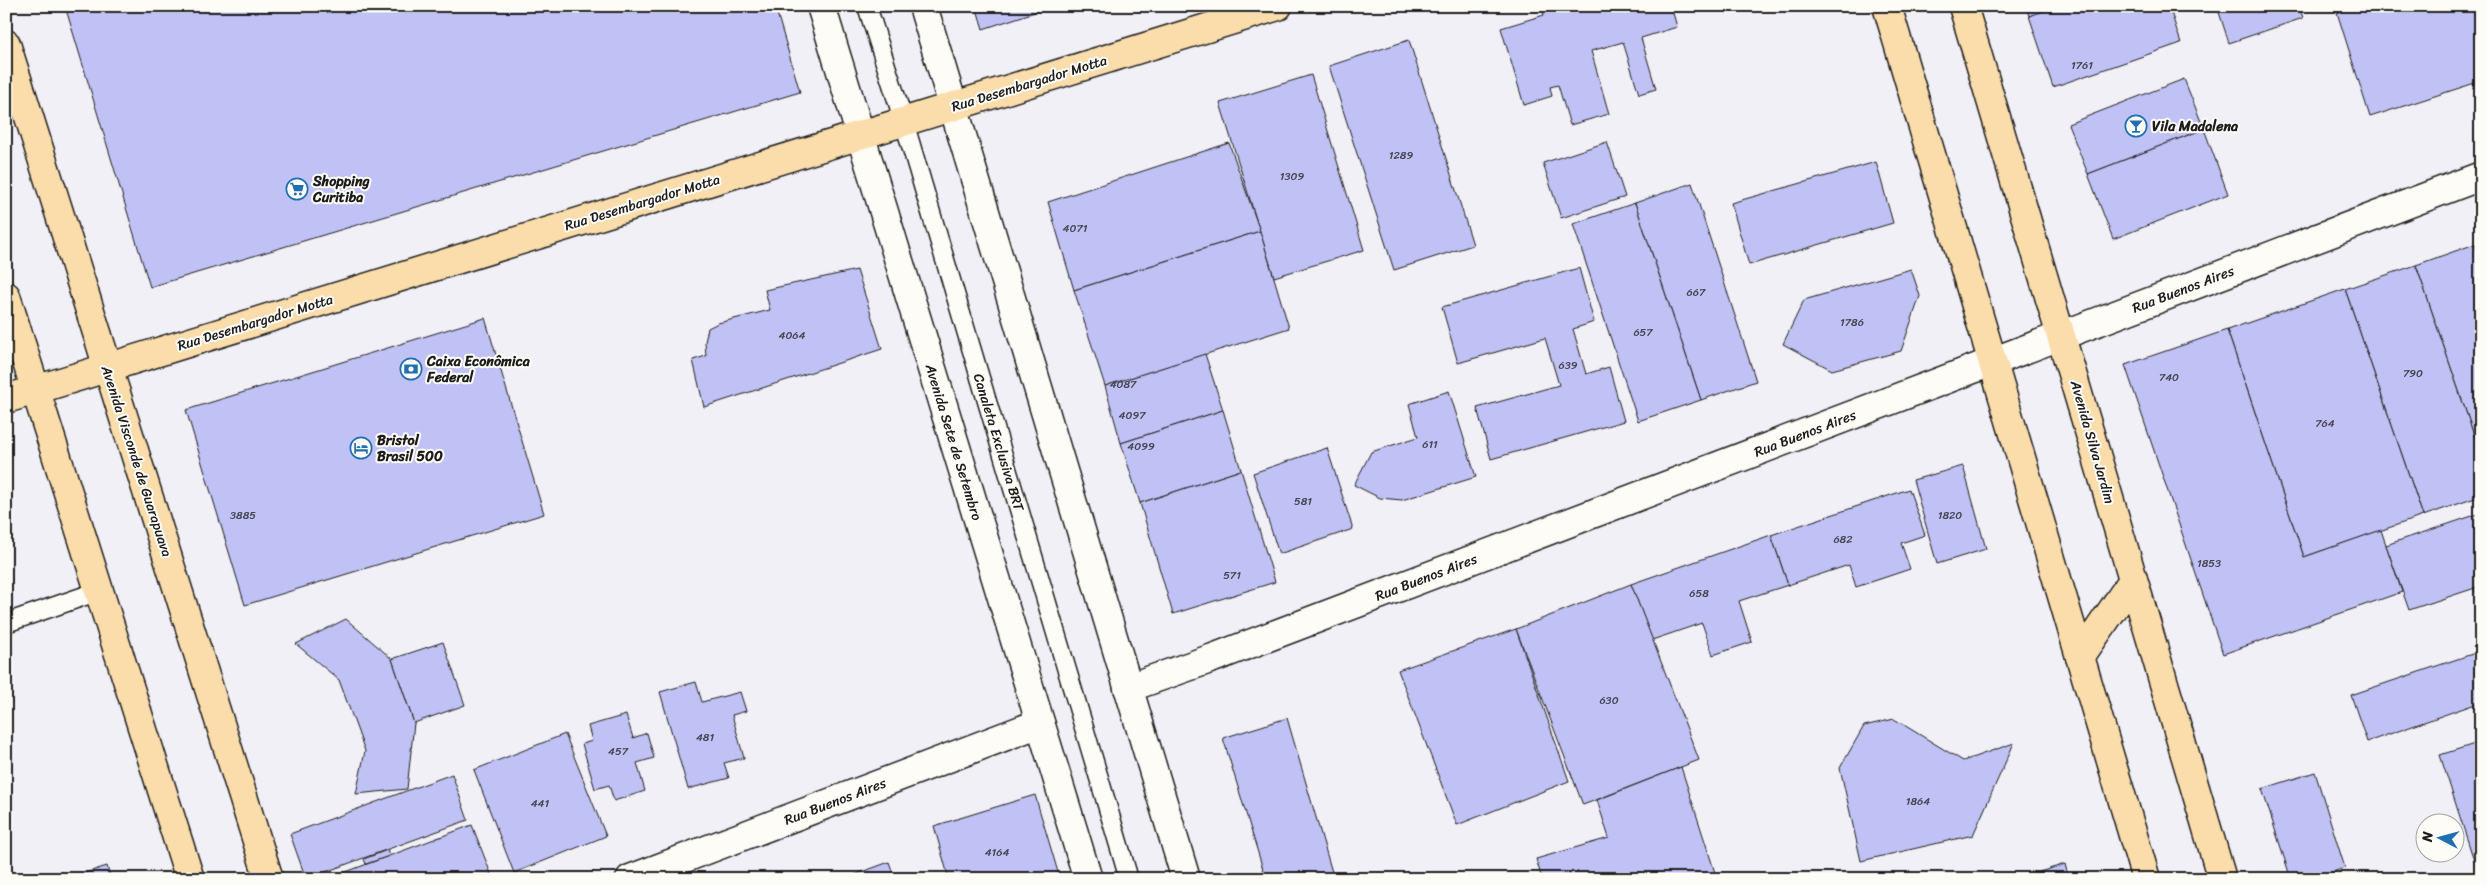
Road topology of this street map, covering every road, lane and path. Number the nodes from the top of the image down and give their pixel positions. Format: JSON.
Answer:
{"nodes":[{"id":1,"x":821,"y":6,"type":"edge"},
{"id":2,"x":867,"y":6,"type":"edge"},
{"id":3,"x":923,"y":6,"type":"edge"},
{"id":4,"x":1278,"y":6,"type":"edge"},
{"id":5,"x":1887,"y":6,"type":"edge"},
{"id":6,"x":1963,"y":6,"type":"edge"},
{"id":7,"x":6,"y":44,"type":"edge"},
{"id":8,"x":954,"y":106,"type":"junction"},
{"id":9,"x":904,"y":122,"type":"junction"},
{"id":10,"x":861,"y":135,"type":"junction"},
{"id":11,"x":2481,"y":176,"type":"edge"},
{"id":12,"x":6,"y":296,"type":"edge"},
{"id":13,"x":2062,"y":335,"type":"junction"},
{"id":14,"x":1994,"y":361,"type":"junction"},
{"id":15,"x":108,"y":367,"type":"junction"},
{"id":16,"x":36,"y":390,"type":"junction"},
{"id":17,"x":6,"y":399,"type":"edge"},
{"id":18,"x":2133,"y":580,"type":"junction"},
{"id":19,"x":99,"y":591,"type":"junction"},
{"id":20,"x":6,"y":623,"type":"edge"},
{"id":21,"x":2080,"y":657,"type":"junction"},
{"id":22,"x":1128,"y":688,"type":"junction"},
{"id":23,"x":1040,"y":723,"type":"junction"},
{"id":24,"x":190,"y":879,"type":"edge"},
{"id":25,"x":269,"y":879,"type":"edge"},
{"id":26,"x":630,"y":879,"type":"edge"},
{"id":27,"x":1088,"y":879,"type":"edge"},
{"id":28,"x":1129,"y":879,"type":"edge"},
{"id":29,"x":1186,"y":879,"type":"edge"},
{"id":30,"x":2146,"y":879,"type":"edge"},
{"id":31,"x":2222,"y":879,"type":"edge"}],
"edges":[{"from":1,"to":10,"type":"street","name":"Avenida Sete de Setembro"},
{"from":2,"to":9,"type":"lane","name":"Canaleta Exclusiva BRT"},
{"from":3,"to":8,"type":"street"},
{"from":4,"to":8,"type":"main road","name":"Rua Desembargador Motta"},
{"from":5,"to":14,"type":"main road"},
{"from":6,"to":13,"type":"main road","name":"Avenida Silva Jardim"},
{"from":7,"to":15,"type":"main road","name":"Avenida Visconde de Guarapuava"},
{"from":8,"to":9,"type":"main road","name":"Rua Desembargador Motta"},
{"from":8,"to":22,"type":"street"},
{"from":9,"to":10,"type":"main road","name":"Rua Desembargador Motta"},
{"from":9,"to":28,"type":"lane","name":"Canaleta Exclusiva BRT"},
{"from":10,"to":15,"type":"main road","name":"Rua Desembargador Motta"},
{"from":10,"to":23,"type":"street","name":"Avenida Sete de Setembro"},
{"from":11,"to":13,"type":"street","name":"Rua Buenos Aires"},
{"from":12,"to":16,"type":"main road"},
{"from":13,"to":14,"type":"street","name":"Rua Buenos Aires"},
{"from":13,"to":18,"type":"main road","name":"Avenida Silva Jardim"},
{"from":14,"to":21,"type":"main road"},
{"from":14,"to":22,"type":"street","name":"Rua Buenos Aires"},
{"from":15,"to":16,"type":"main road","name":"Rua Desembargador Motta"},
{"from":15,"to":25,"type":"main road","name":"Avenida Visconde de Guarapuava"},
{"from":16,"to":17,"type":"main road","name":"Rua Desembargador Motta"},
{"from":16,"to":19,"type":"main road"},
{"from":18,"to":21,"type":"main road"},
{"from":18,"to":31,"type":"main road","name":"Avenida Silva Jardim"},
{"from":19,"to":20,"type":"lane"},
{"from":19,"to":24,"type":"main road"},
{"from":21,"to":30,"type":"main road"},
{"from":22,"to":29,"type":"street"},
{"from":23,"to":26,"type":"street","name":"Rua Buenos Aires"},
{"from":23,"to":27,"type":"street","name":"Avenida Sete de Setembro"}]}
